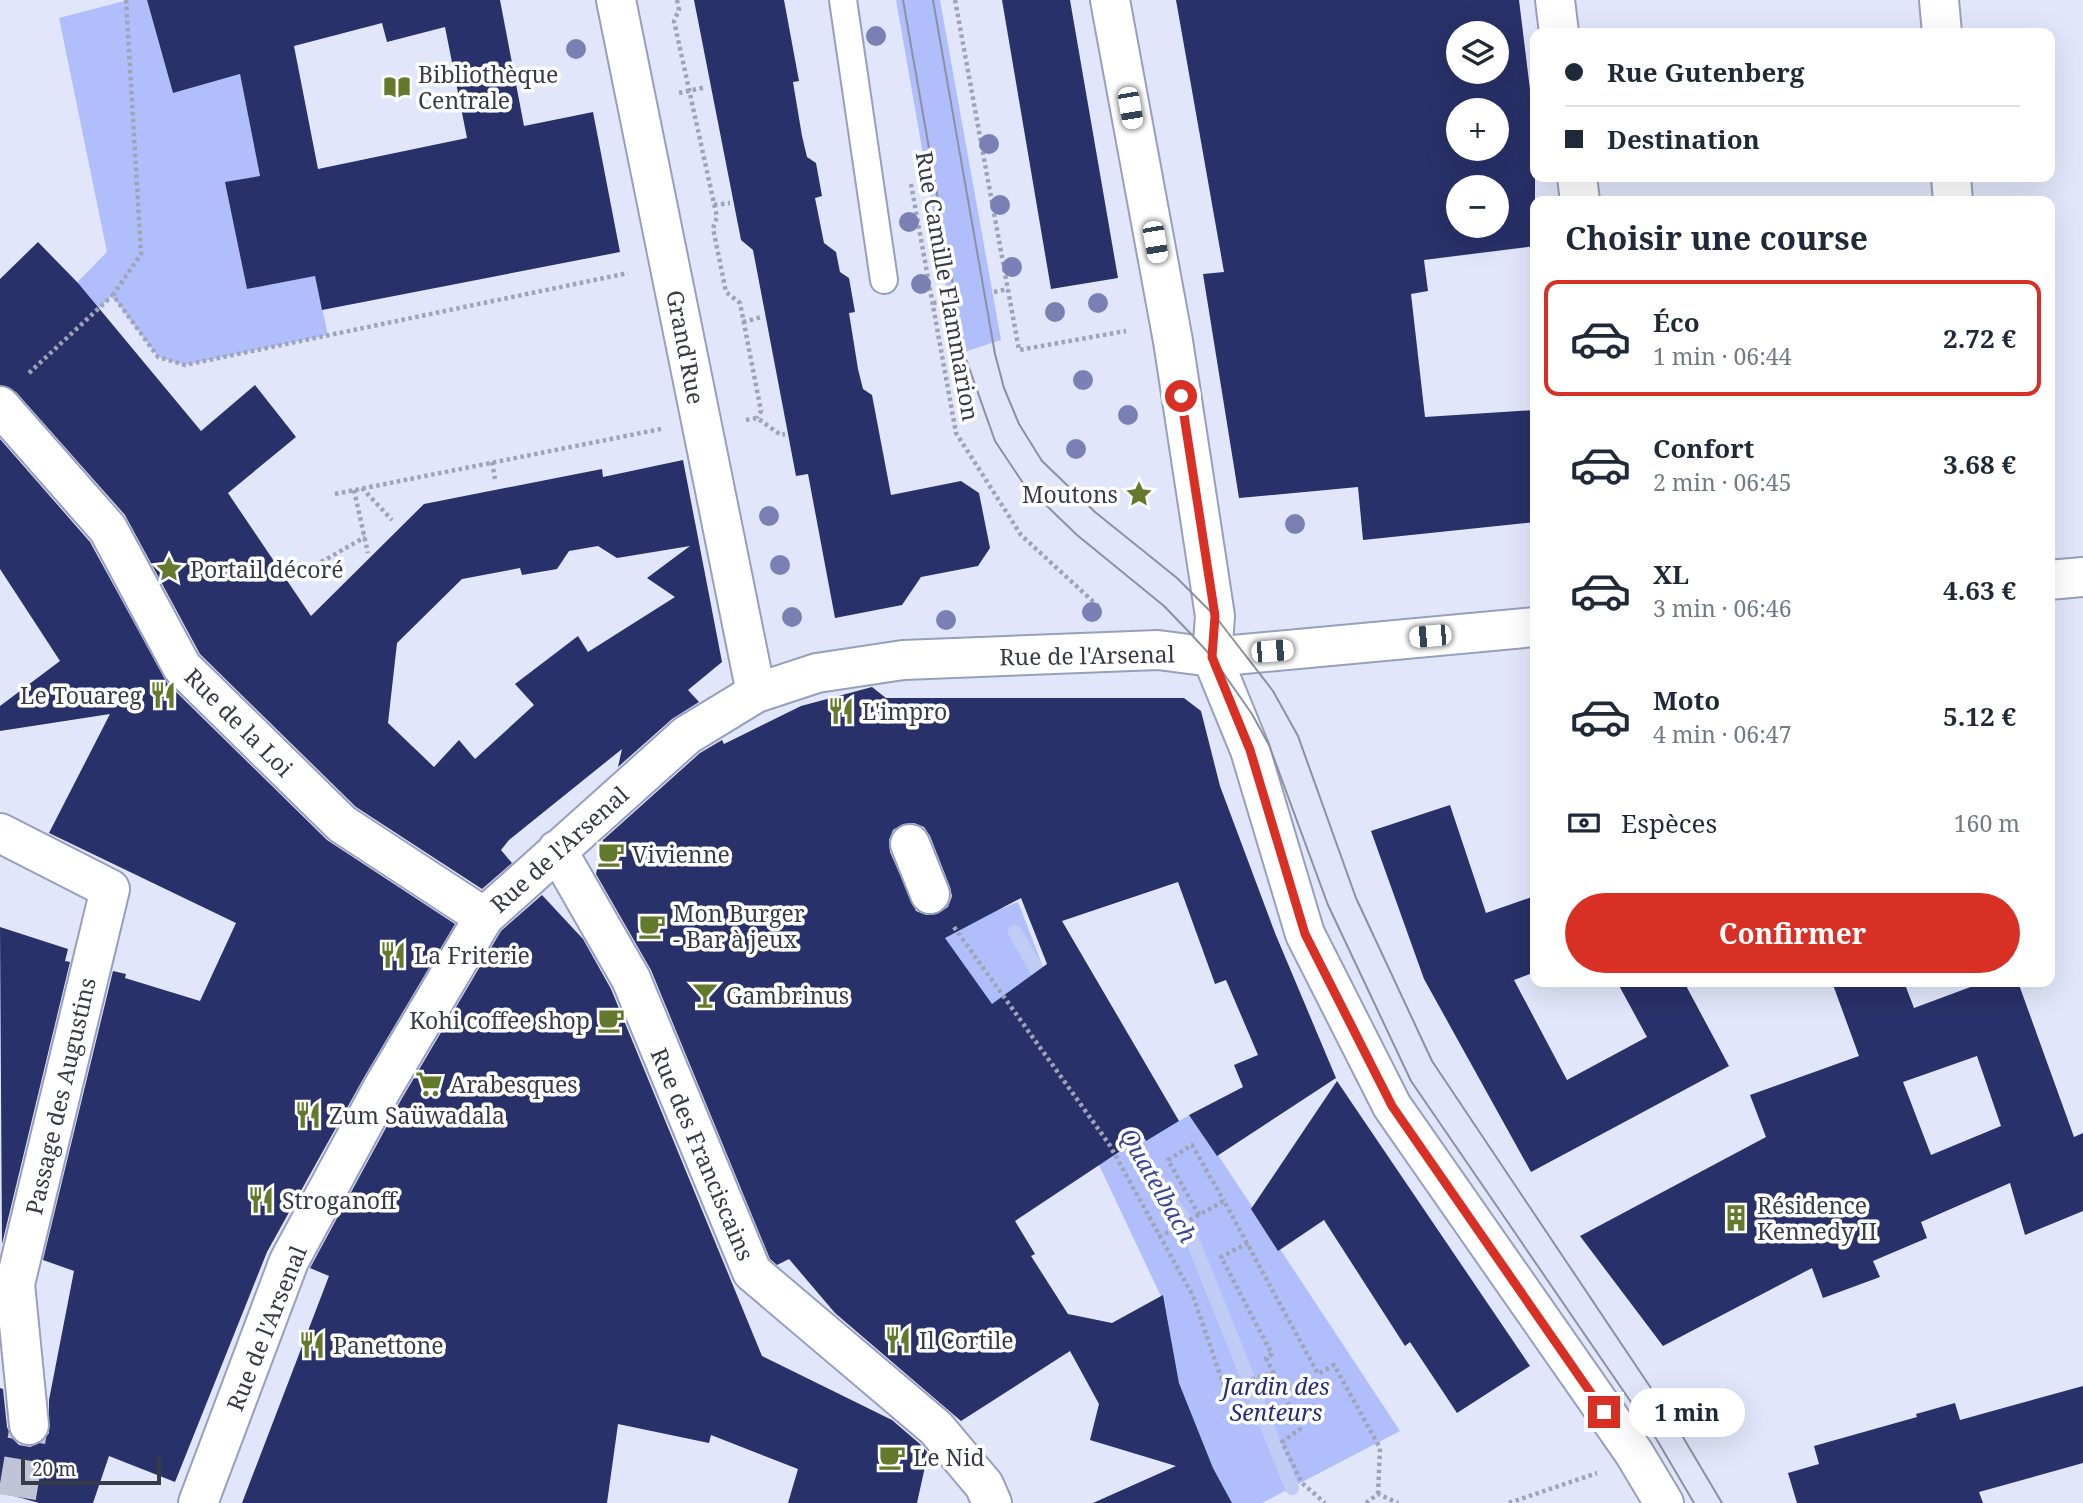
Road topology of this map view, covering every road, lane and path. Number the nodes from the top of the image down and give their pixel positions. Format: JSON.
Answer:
{"nodes":[{"id":1,"x":125,"y":0,"type":"edge"},
{"id":2,"x":616,"y":0,"type":"edge"},
{"id":3,"x":677,"y":0,"type":"edge"},
{"id":4,"x":843,"y":0,"type":"edge"},
{"id":5,"x":954,"y":0,"type":"edge"},
{"id":6,"x":1110,"y":0,"type":"edge"},
{"id":7,"x":1555,"y":0,"type":"edge"},
{"id":8,"x":1939,"y":0,"type":"edge"},
{"id":9,"x":1558,"y":28,"type":"edge"},
{"id":10,"x":1942,"y":28,"type":"edge"},
{"id":11,"x":911,"y":179,"type":"dead end"},
{"id":12,"x":730,"y":203,"type":"dead end"},
{"id":13,"x":714,"y":205,"type":"junction"},
{"id":14,"x":670,"y":264,"type":"junction"},
{"id":15,"x":884,"y":280,"type":"dead end"},
{"id":16,"x":1008,"y":289,"type":"junction"},
{"id":17,"x":994,"y":292,"type":"dead end"},
{"id":18,"x":113,"y":295,"type":"junction"},
{"id":19,"x":942,"y":302,"type":"dead end"},
{"id":20,"x":933,"y":303,"type":"junction"},
{"id":21,"x":762,"y":317,"type":"dead end"},
{"id":22,"x":743,"y":321,"type":"junction"},
{"id":23,"x":1170,"y":323,"type":"junction"},
{"id":24,"x":11,"y":392,"type":"edge"},
{"id":25,"x":757,"y":418,"type":"dead end"},
{"id":26,"x":701,"y":422,"type":"junction"},
{"id":27,"x":492,"y":461,"type":"junction"},
{"id":28,"x":495,"y":479,"type":"dead end"},
{"id":29,"x":362,"y":488,"type":"junction"},
{"id":30,"x":354,"y":490,"type":"junction"},
{"id":31,"x":335,"y":494,"type":"dead end"},
{"id":32,"x":392,"y":520,"type":"dead end"},
{"id":33,"x":365,"y":537,"type":"junction"},
{"id":34,"x":368,"y":553,"type":"dead end"},
{"id":35,"x":309,"y":569,"type":"dead end"},
{"id":36,"x":2083,"y":577,"type":"edge"},
{"id":37,"x":2055,"y":579,"type":"edge"},
{"id":38,"x":1530,"y":627,"type":"edge"},
{"id":39,"x":1113,"y":651,"type":"junction"},
{"id":40,"x":1212,"y":657,"type":"junction"},
{"id":41,"x":756,"y":693,"type":"junction"},
{"id":42,"x":0,"y":833,"type":"edge"},
{"id":43,"x":910,"y":844,"type":"dead end"},
{"id":44,"x":557,"y":850,"type":"junction"},
{"id":45,"x":930,"y":894,"type":"joint"},
{"id":46,"x":484,"y":916,"type":"junction"},
{"id":47,"x":1224,"y":1201,"type":"junction"},
{"id":48,"x":1199,"y":1214,"type":"junction"},
{"id":49,"x":1159,"y":1237,"type":"junction"},
{"id":50,"x":1248,"y":1243,"type":"junction"},
{"id":51,"x":1272,"y":1371,"type":"junction"},
{"id":52,"x":29,"y":1425,"type":"tunnel mouth"},
{"id":53,"x":1634,"y":1453,"type":"junction"},
{"id":54,"x":1378,"y":1494,"type":"junction"},
{"id":55,"x":198,"y":1503,"type":"edge"},
{"id":56,"x":992,"y":1503,"type":"edge"},
{"id":57,"x":1325,"y":1503,"type":"edge"},
{"id":58,"x":1366,"y":1503,"type":"edge"},
{"id":59,"x":1398,"y":1503,"type":"edge"},
{"id":60,"x":1509,"y":1503,"type":"edge"},
{"id":61,"x":1664,"y":1503,"type":"edge"}],
"edges":[{"from":1,"to":18,"type":"path"},
{"from":2,"to":14,"type":"street","name":"Grand'Rue"},
{"from":3,"to":13,"type":"path"},
{"from":4,"to":15,"type":"lane"},
{"from":5,"to":16,"type":"path"},
{"from":6,"to":23,"type":"street"},
{"from":7,"to":9,"type":"street"},
{"from":8,"to":10,"type":"street"},
{"from":11,"to":20,"type":"path","name":"Rue Camille Flammarion"},
{"from":12,"to":13,"type":"path"},
{"from":13,"to":22,"type":"path"},
{"from":14,"to":18,"type":"path"},
{"from":14,"to":26,"type":"street","name":"Grand'Rue"},
{"from":16,"to":17,"type":"path"},
{"from":16,"to":23,"type":"path"},
{"from":18,"to":24,"type":"path"},
{"from":19,"to":20,"type":"path"},
{"from":20,"to":39,"type":"path","name":"Rue Camille Flammarion"},
{"from":21,"to":22,"type":"path"},
{"from":22,"to":25,"type":"path"},
{"from":23,"to":40,"type":"street"},
{"from":24,"to":46,"type":"street","name":"Rue de la Loi"},
{"from":26,"to":27,"type":"path"},
{"from":26,"to":41,"type":"street","name":"Grand'Rue"},
{"from":27,"to":28,"type":"path"},
{"from":27,"to":29,"type":"path"},
{"from":29,"to":30,"type":"path"},
{"from":29,"to":32,"type":"path"},
{"from":30,"to":31,"type":"path"},
{"from":30,"to":33,"type":"path"},
{"from":33,"to":34,"type":"path"},
{"from":33,"to":35,"type":"path"},
{"from":36,"to":37,"type":"street"},
{"from":38,"to":40,"type":"street","name":"Rue de l'Arsenal"},
{"from":39,"to":40,"type":"street","name":"Rue de l'Arsenal"},
{"from":39,"to":41,"type":"street","name":"Rue de l'Arsenal"},
{"from":40,"to":53,"type":"street"},
{"from":41,"to":44,"type":"street","name":"Rue de l'Arsenal"},
{"from":42,"to":52,"type":"street","name":"Passage des Augustins"},
{"from":43,"to":45,"type":"street"},
{"from":44,"to":46,"type":"street","name":"Rue de l'Arsenal"},
{"from":44,"to":56,"type":"street","name":"Rue des Franciscains"},
{"from":45,"to":49,"type":"path"},
{"from":46,"to":55,"type":"street","name":"Rue de l'Arsenal"},
{"from":47,"to":48,"type":"path"},
{"from":47,"to":48,"type":"path"},
{"from":47,"to":50,"type":"path"},
{"from":48,"to":49,"type":"path"},
{"from":49,"to":51,"type":"path"},
{"from":50,"to":51,"type":"path"},
{"from":50,"to":54,"type":"path"},
{"from":51,"to":57,"type":"path"},
{"from":53,"to":60,"type":"path"},
{"from":53,"to":61,"type":"street"},
{"from":54,"to":58,"type":"path"},
{"from":54,"to":59,"type":"path"}]}
